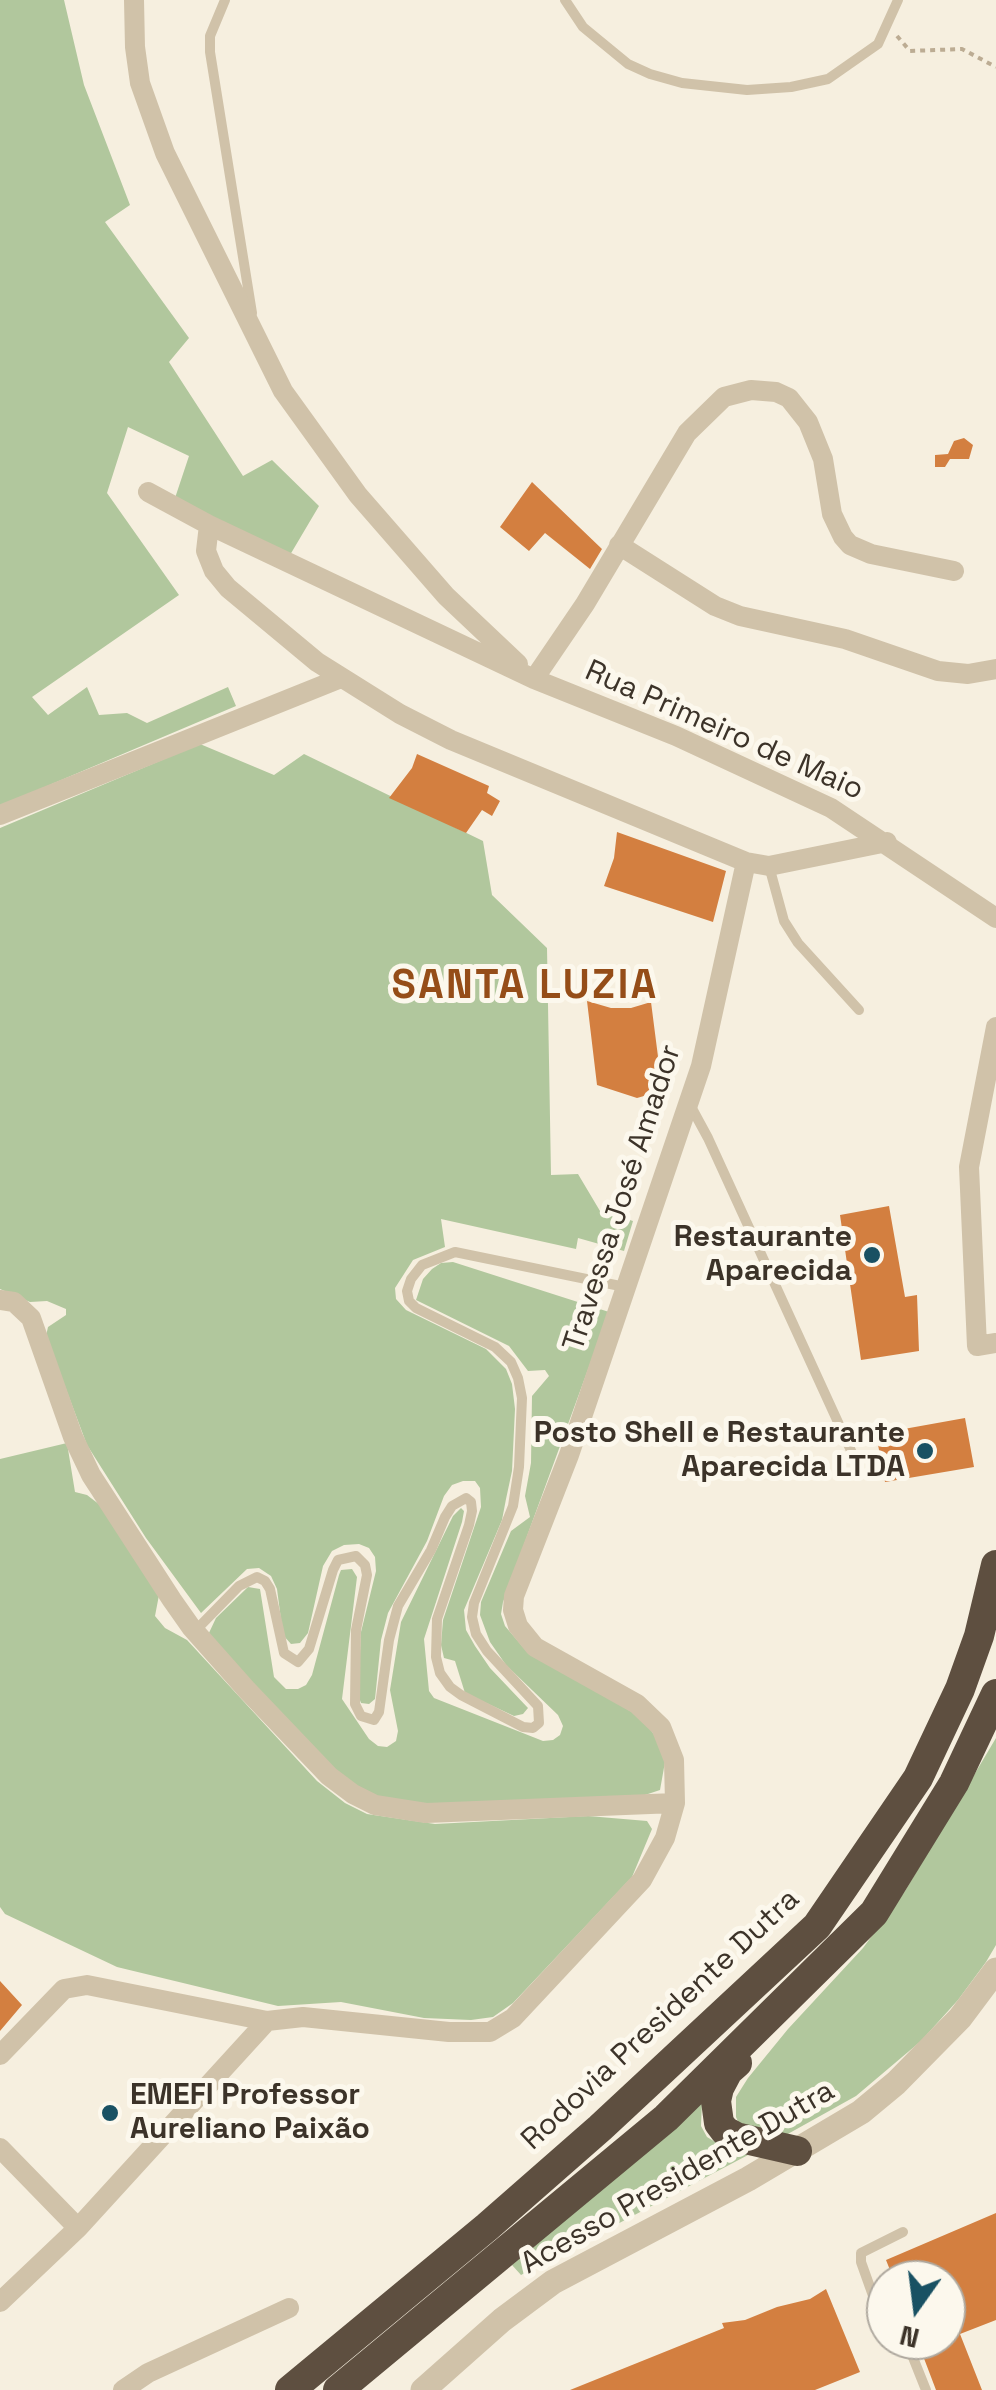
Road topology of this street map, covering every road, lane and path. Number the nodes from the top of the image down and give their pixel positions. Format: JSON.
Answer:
{"nodes":[{"id":1,"x":134,"y":0,"type":"edge"},
{"id":2,"x":225,"y":0,"type":"edge"},
{"id":3,"x":565,"y":0,"type":"edge"},
{"id":4,"x":898,"y":0,"type":"edge"},
{"id":5,"x":887,"y":25,"type":"junction"},
{"id":6,"x":996,"y":67,"type":"edge"},
{"id":7,"x":255,"y":336,"type":"junction"},
{"id":8,"x":148,"y":492,"type":"dead end"},
{"id":9,"x":209,"y":525,"type":"junction"},
{"id":10,"x":619,"y":544,"type":"junction"},
{"id":11,"x":954,"y":571,"type":"dead end"},
{"id":12,"x":446,"y":596,"type":"junction"},
{"id":13,"x":432,"y":631,"type":"junction"},
{"id":14,"x":996,"y":669,"type":"edge"},
{"id":15,"x":341,"y":678,"type":"junction"},
{"id":16,"x":534,"y":679,"type":"junction"},
{"id":17,"x":0,"y":816,"type":"edge"},
{"id":18,"x":887,"y":842,"type":"junction"},
{"id":19,"x":746,"y":862,"type":"junction"},
{"id":20,"x":769,"y":866,"type":"junction"},
{"id":21,"x":996,"y":918,"type":"edge"},
{"id":22,"x":859,"y":1010,"type":"dead end"},
{"id":23,"x":996,"y":1027,"type":"edge"},
{"id":24,"x":689,"y":1103,"type":"junction"},
{"id":25,"x":626,"y":1287,"type":"junction"},
{"id":26,"x":0,"y":1300,"type":"edge"},
{"id":27,"x":986,"y":1345,"type":"edge"},
{"id":28,"x":853,"y":1455,"type":"dead end"},
{"id":29,"x":996,"y":1565,"type":"edge"},
{"id":30,"x":195,"y":1631,"type":"junction"},
{"id":31,"x":996,"y":1694,"type":"edge"},
{"id":32,"x":675,"y":1804,"type":"junction"},
{"id":33,"x":817,"y":1970,"type":"junction"},
{"id":34,"x":996,"y":1970,"type":"edge"},
{"id":35,"x":266,"y":2020,"type":"junction"},
{"id":36,"x":0,"y":2055,"type":"edge"},
{"id":37,"x":0,"y":2148,"type":"edge"},
{"id":38,"x":797,"y":2151,"type":"junction"},
{"id":39,"x":78,"y":2228,"type":"junction"},
{"id":40,"x":902,"y":2232,"type":"dead end"},
{"id":41,"x":866,"y":2276,"type":"edge"},
{"id":42,"x":0,"y":2302,"type":"edge"},
{"id":43,"x":289,"y":2308,"type":"dead end"},
{"id":44,"x":914,"y":2360,"type":"edge"},
{"id":45,"x":123,"y":2390,"type":"edge"},
{"id":46,"x":290,"y":2390,"type":"edge"},
{"id":47,"x":338,"y":2390,"type":"edge"},
{"id":48,"x":424,"y":2390,"type":"edge"},
{"id":49,"x":926,"y":2390,"type":"edge"}],
"edges":[{"from":1,"to":7,"type":"street"},
{"from":2,"to":7,"type":"lane"},
{"from":3,"to":5,"type":"lane"},
{"from":4,"to":5,"type":"lane"},
{"from":5,"to":6,"type":"path"},
{"from":7,"to":12,"type":"street"},
{"from":8,"to":9,"type":"street","name":"Rua Primeiro de Maio"},
{"from":9,"to":13,"type":"street","name":"Rua Primeiro de Maio"},
{"from":9,"to":15,"type":"street"},
{"from":10,"to":11,"type":"street"},
{"from":10,"to":14,"type":"street"},
{"from":10,"to":16,"type":"street"},
{"from":12,"to":13,"type":"street"},
{"from":12,"to":16,"type":"street"},
{"from":13,"to":16,"type":"street","name":"Rua Primeiro de Maio"},
{"from":15,"to":17,"type":"street"},
{"from":15,"to":19,"type":"street"},
{"from":16,"to":18,"type":"street","name":"Rua Primeiro de Maio"},
{"from":18,"to":20,"type":"street"},
{"from":18,"to":21,"type":"street","name":"Rua Primeiro de Maio"},
{"from":19,"to":20,"type":"street"},
{"from":19,"to":24,"type":"street","name":"Travessa José Amador"},
{"from":20,"to":22,"type":"lane"},
{"from":23,"to":27,"type":"street"},
{"from":24,"to":25,"type":"street","name":"Travessa José Amador"},
{"from":24,"to":28,"type":"lane"},
{"from":25,"to":30,"type":"lane"},
{"from":25,"to":32,"type":"street","name":"Travessa José Amador"},
{"from":26,"to":30,"type":"street"},
{"from":29,"to":46,"type":"highway","name":"Rodovia Presidente Dutra"},
{"from":30,"to":32,"type":"street"},
{"from":31,"to":33,"type":"highway"},
{"from":32,"to":35,"type":"street"},
{"from":33,"to":38,"type":"highway"},
{"from":33,"to":47,"type":"highway"},
{"from":34,"to":38,"type":"street","name":"Acesso Presidente Dutra"},
{"from":35,"to":36,"type":"street"},
{"from":35,"to":39,"type":"street"},
{"from":37,"to":39,"type":"street"},
{"from":38,"to":48,"type":"street","name":"Acesso Presidente Dutra"},
{"from":39,"to":42,"type":"street"},
{"from":40,"to":41,"type":"lane"},
{"from":43,"to":45,"type":"street"},
{"from":44,"to":49,"type":"lane"}]}
